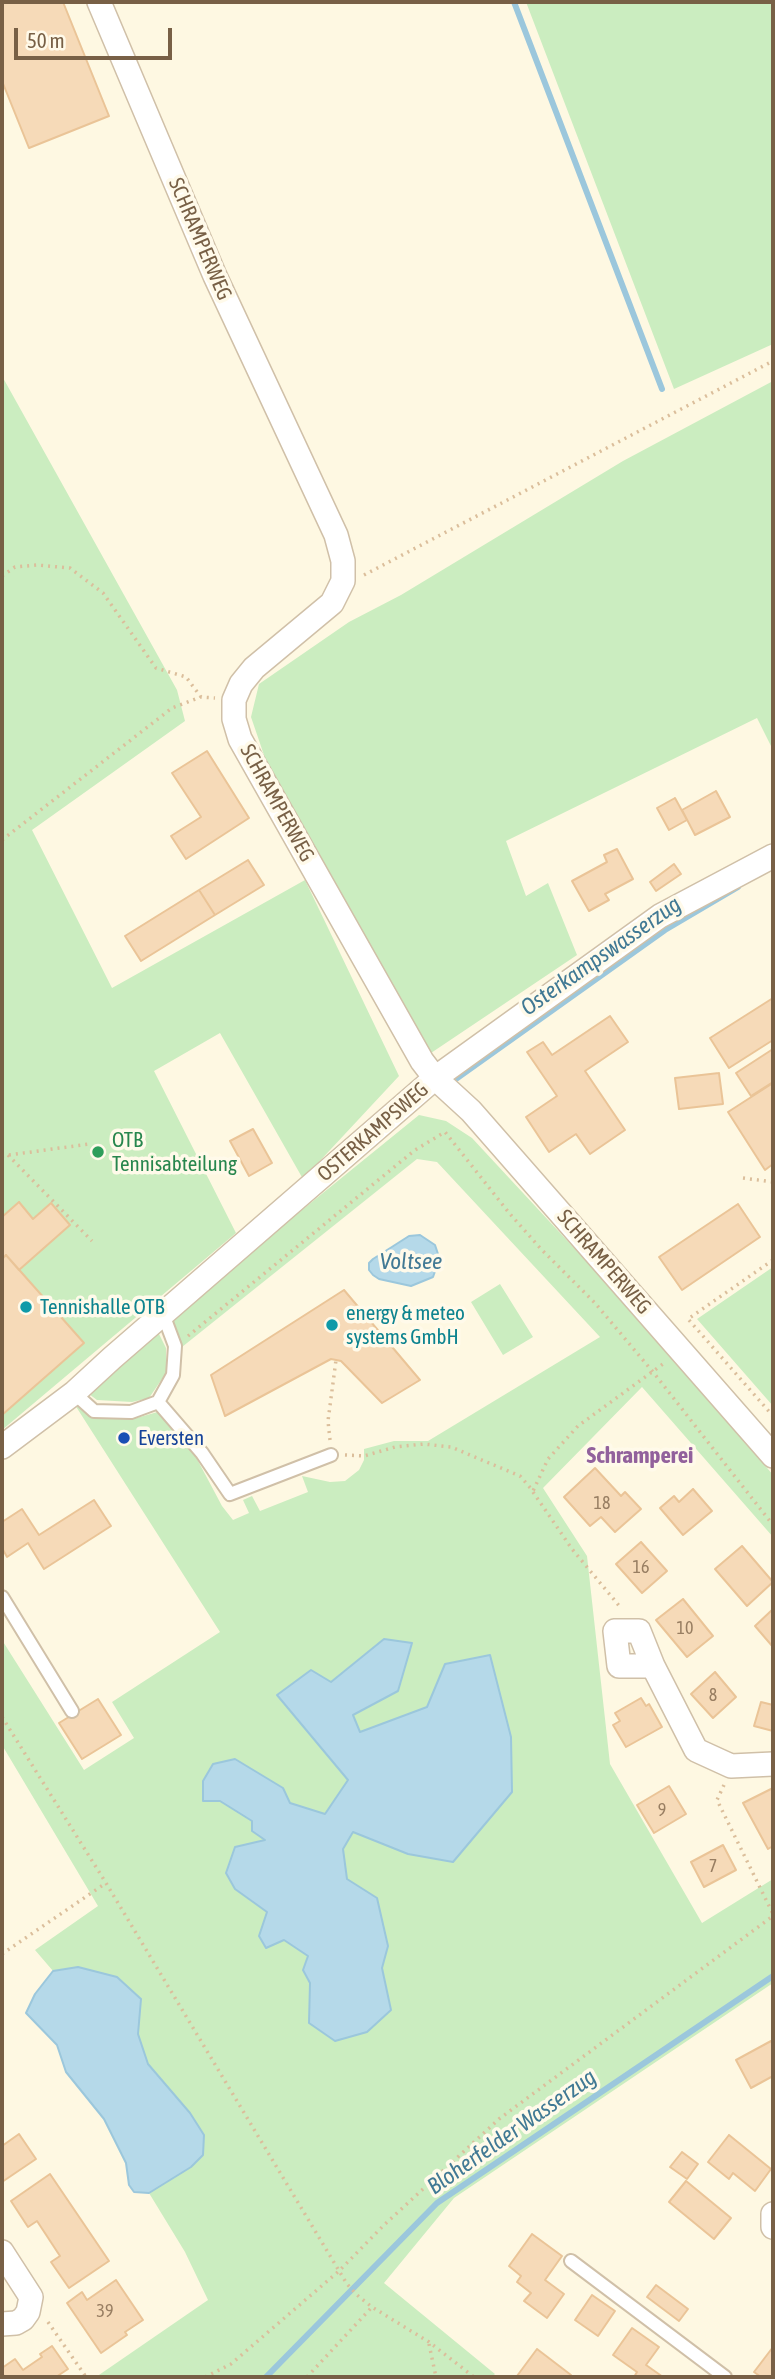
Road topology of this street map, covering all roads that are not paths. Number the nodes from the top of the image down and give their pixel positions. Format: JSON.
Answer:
{"nodes":[{"id":1,"x":99,"y":2,"type":"edge"},
{"id":2,"x":773,"y":856,"type":"edge"},
{"id":3,"x":435,"y":1078,"type":"junction"},
{"id":4,"x":163,"y":1314,"type":"junction"},
{"id":5,"x":74,"y":1394,"type":"junction"},
{"id":6,"x":158,"y":1402,"type":"junction"},
{"id":7,"x":2,"y":1447,"type":"edge"},
{"id":8,"x":331,"y":1455,"type":"road end"},
{"id":9,"x":773,"y":1456,"type":"edge"},
{"id":10,"x":2,"y":1597,"type":"edge"},
{"id":11,"x":653,"y":1665,"type":"junction"},
{"id":12,"x":72,"y":1712,"type":"dead end"},
{"id":13,"x":773,"y":1764,"type":"edge"},
{"id":14,"x":773,"y":2214,"type":"edge"},
{"id":15,"x":773,"y":2227,"type":"edge"},
{"id":16,"x":3,"y":2261,"type":"edge"},
{"id":17,"x":571,"y":2261,"type":"dead end"},
{"id":18,"x":2,"y":2325,"type":"edge"},
{"id":19,"x":725,"y":2377,"type":"edge"}],
"edges":[{"from":1,"to":3,"type":"street","name":"SCHRAMPERWEG"},
{"from":2,"to":3,"type":"street","name":"OSTERKAMPSWEG"},
{"from":3,"to":4,"type":"street","name":"OSTERKAMPSWEG"},
{"from":3,"to":9,"type":"street","name":"SCHRAMPERWEG"},
{"from":4,"to":5,"type":"street","name":"OSTERKAMPSWEG"},
{"from":4,"to":6,"type":"lane"},
{"from":5,"to":6,"type":"lane"},
{"from":5,"to":7,"type":"street","name":"OSTERKAMPSWEG"},
{"from":6,"to":8,"type":"lane"},
{"from":10,"to":12,"type":"lane"},
{"from":11,"to":11,"type":"street"},
{"from":11,"to":13,"type":"street"},
{"from":14,"to":15,"type":"street"},
{"from":16,"to":18,"type":"street"},
{"from":17,"to":19,"type":"lane"}]}
